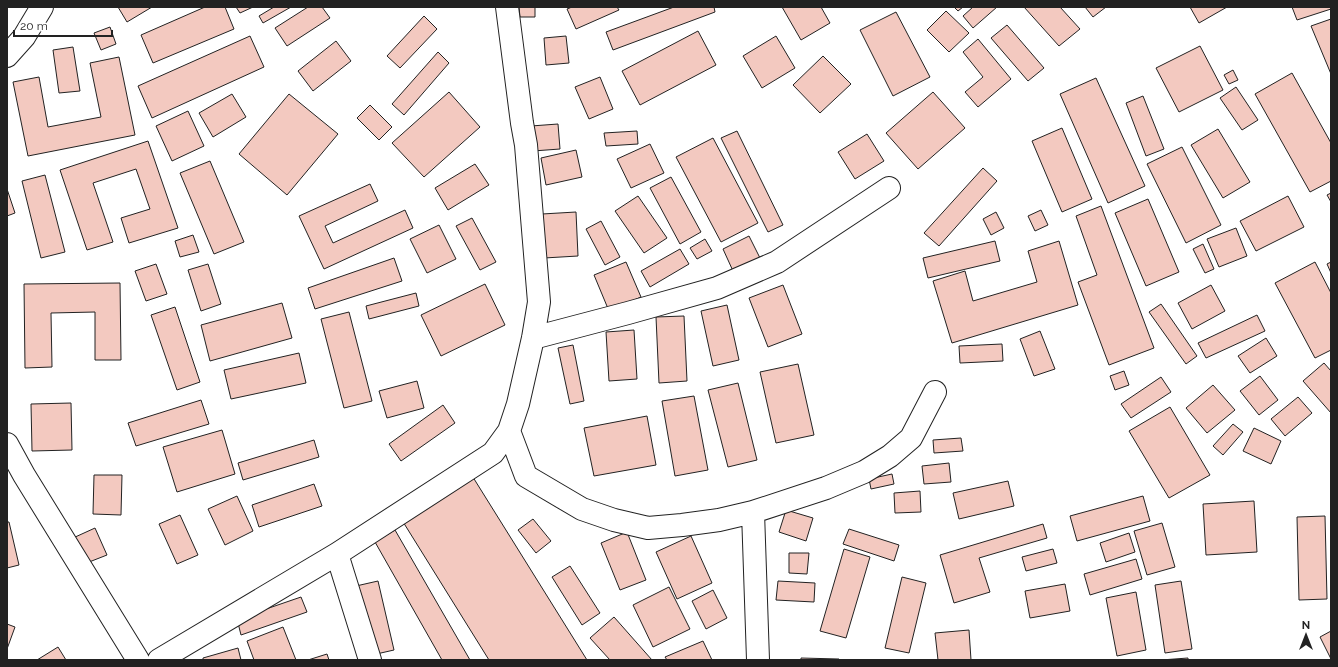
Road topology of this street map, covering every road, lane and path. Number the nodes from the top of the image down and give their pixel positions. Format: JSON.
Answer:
{"nodes":[{"id":1,"x":42,"y":7,"type":"edge"},
{"id":2,"x":507,"y":7,"type":"edge"},
{"id":3,"x":7,"y":56,"type":"edge"},
{"id":4,"x":888,"y":188,"type":"dead end"},
{"id":5,"x":533,"y":338,"type":"junction"},
{"id":6,"x":935,"y":392,"type":"dead end"},
{"id":7,"x":509,"y":431,"type":"junction"},
{"id":8,"x":7,"y":444,"type":"edge"},
{"id":9,"x":753,"y":512,"type":"junction"},
{"id":10,"x":337,"y":554,"type":"junction"},
{"id":11,"x":138,"y":660,"type":"edge"},
{"id":12,"x":159,"y":660,"type":"edge"},
{"id":13,"x":370,"y":660,"type":"edge"},
{"id":14,"x":758,"y":660,"type":"edge"}],
"edges":[{"from":1,"to":3,"type":"street"},
{"from":2,"to":5,"type":"street"},
{"from":4,"to":5,"type":"street"},
{"from":5,"to":7,"type":"street"},
{"from":6,"to":9,"type":"street"},
{"from":7,"to":9,"type":"street"},
{"from":7,"to":10,"type":"street"},
{"from":8,"to":11,"type":"street"},
{"from":9,"to":14,"type":"street"},
{"from":10,"to":12,"type":"street"},
{"from":10,"to":13,"type":"street"}]}
